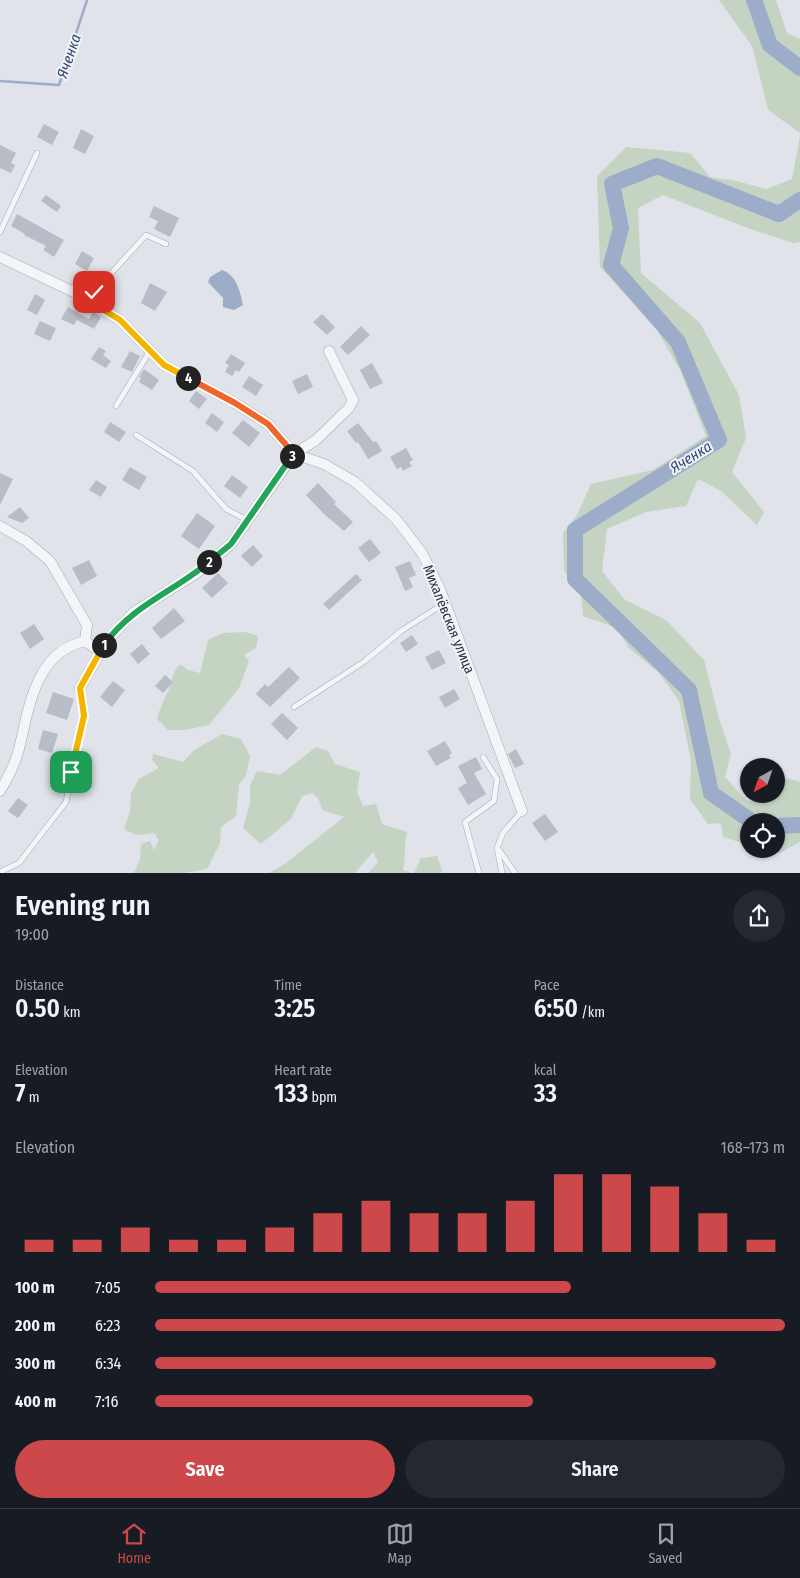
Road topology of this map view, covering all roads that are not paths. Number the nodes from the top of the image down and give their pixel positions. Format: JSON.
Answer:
{"nodes":[{"id":1,"x":37,"y":153,"type":"dead end"},
{"id":2,"x":0,"y":232,"type":"edge"},
{"id":3,"x":166,"y":244,"type":"dead end"},
{"id":4,"x":0,"y":257,"type":"edge"},
{"id":5,"x":89,"y":301,"type":"junction"},
{"id":6,"x":150,"y":350,"type":"junction"},
{"id":7,"x":329,"y":351,"type":"dead end"},
{"id":8,"x":116,"y":406,"type":"dead end"},
{"id":9,"x":136,"y":434,"type":"dead end"},
{"id":10,"x":294,"y":454,"type":"junction"},
{"id":11,"x":247,"y":520,"type":"junction"},
{"id":12,"x":0,"y":526,"type":"edge"},
{"id":13,"x":445,"y":603,"type":"junction"},
{"id":14,"x":85,"y":641,"type":"junction"},
{"id":15,"x":100,"y":652,"type":"junction"},
{"id":16,"x":80,"y":688,"type":"joint"},
{"id":17,"x":294,"y":707,"type":"dead end"},
{"id":18,"x":483,"y":757,"type":"dead end"},
{"id":19,"x":0,"y":791,"type":"edge"},
{"id":20,"x":522,"y":811,"type":"joint"},
{"id":21,"x":497,"y":848,"type":"junction"},
{"id":22,"x":0,"y":872,"type":"edge"},
{"id":23,"x":479,"y":873,"type":"edge"},
{"id":24,"x":502,"y":873,"type":"edge"},
{"id":25,"x":516,"y":873,"type":"edge"}],
"edges":[{"from":1,"to":2,"type":"lane"},
{"from":3,"to":5,"type":"lane"},
{"from":4,"to":5,"type":"street"},
{"from":5,"to":6,"type":"street"},
{"from":6,"to":8,"type":"lane"},
{"from":6,"to":10,"type":"street"},
{"from":7,"to":10,"type":"street"},
{"from":9,"to":11,"type":"lane"},
{"from":10,"to":11,"type":"street"},
{"from":10,"to":13,"type":"street","name":"Михалёвская улица"},
{"from":11,"to":15,"type":"street"},
{"from":12,"to":14,"type":"street"},
{"from":13,"to":17,"type":"lane"},
{"from":13,"to":20,"type":"street","name":"Михалёвская улица"},
{"from":14,"to":15,"type":"street"},
{"from":14,"to":19,"type":"street"},
{"from":15,"to":16,"type":"street"},
{"from":16,"to":22,"type":"lane"},
{"from":18,"to":23,"type":"lane"},
{"from":20,"to":21,"type":"lane"},
{"from":21,"to":24,"type":"lane"},
{"from":21,"to":25,"type":"lane"}]}
